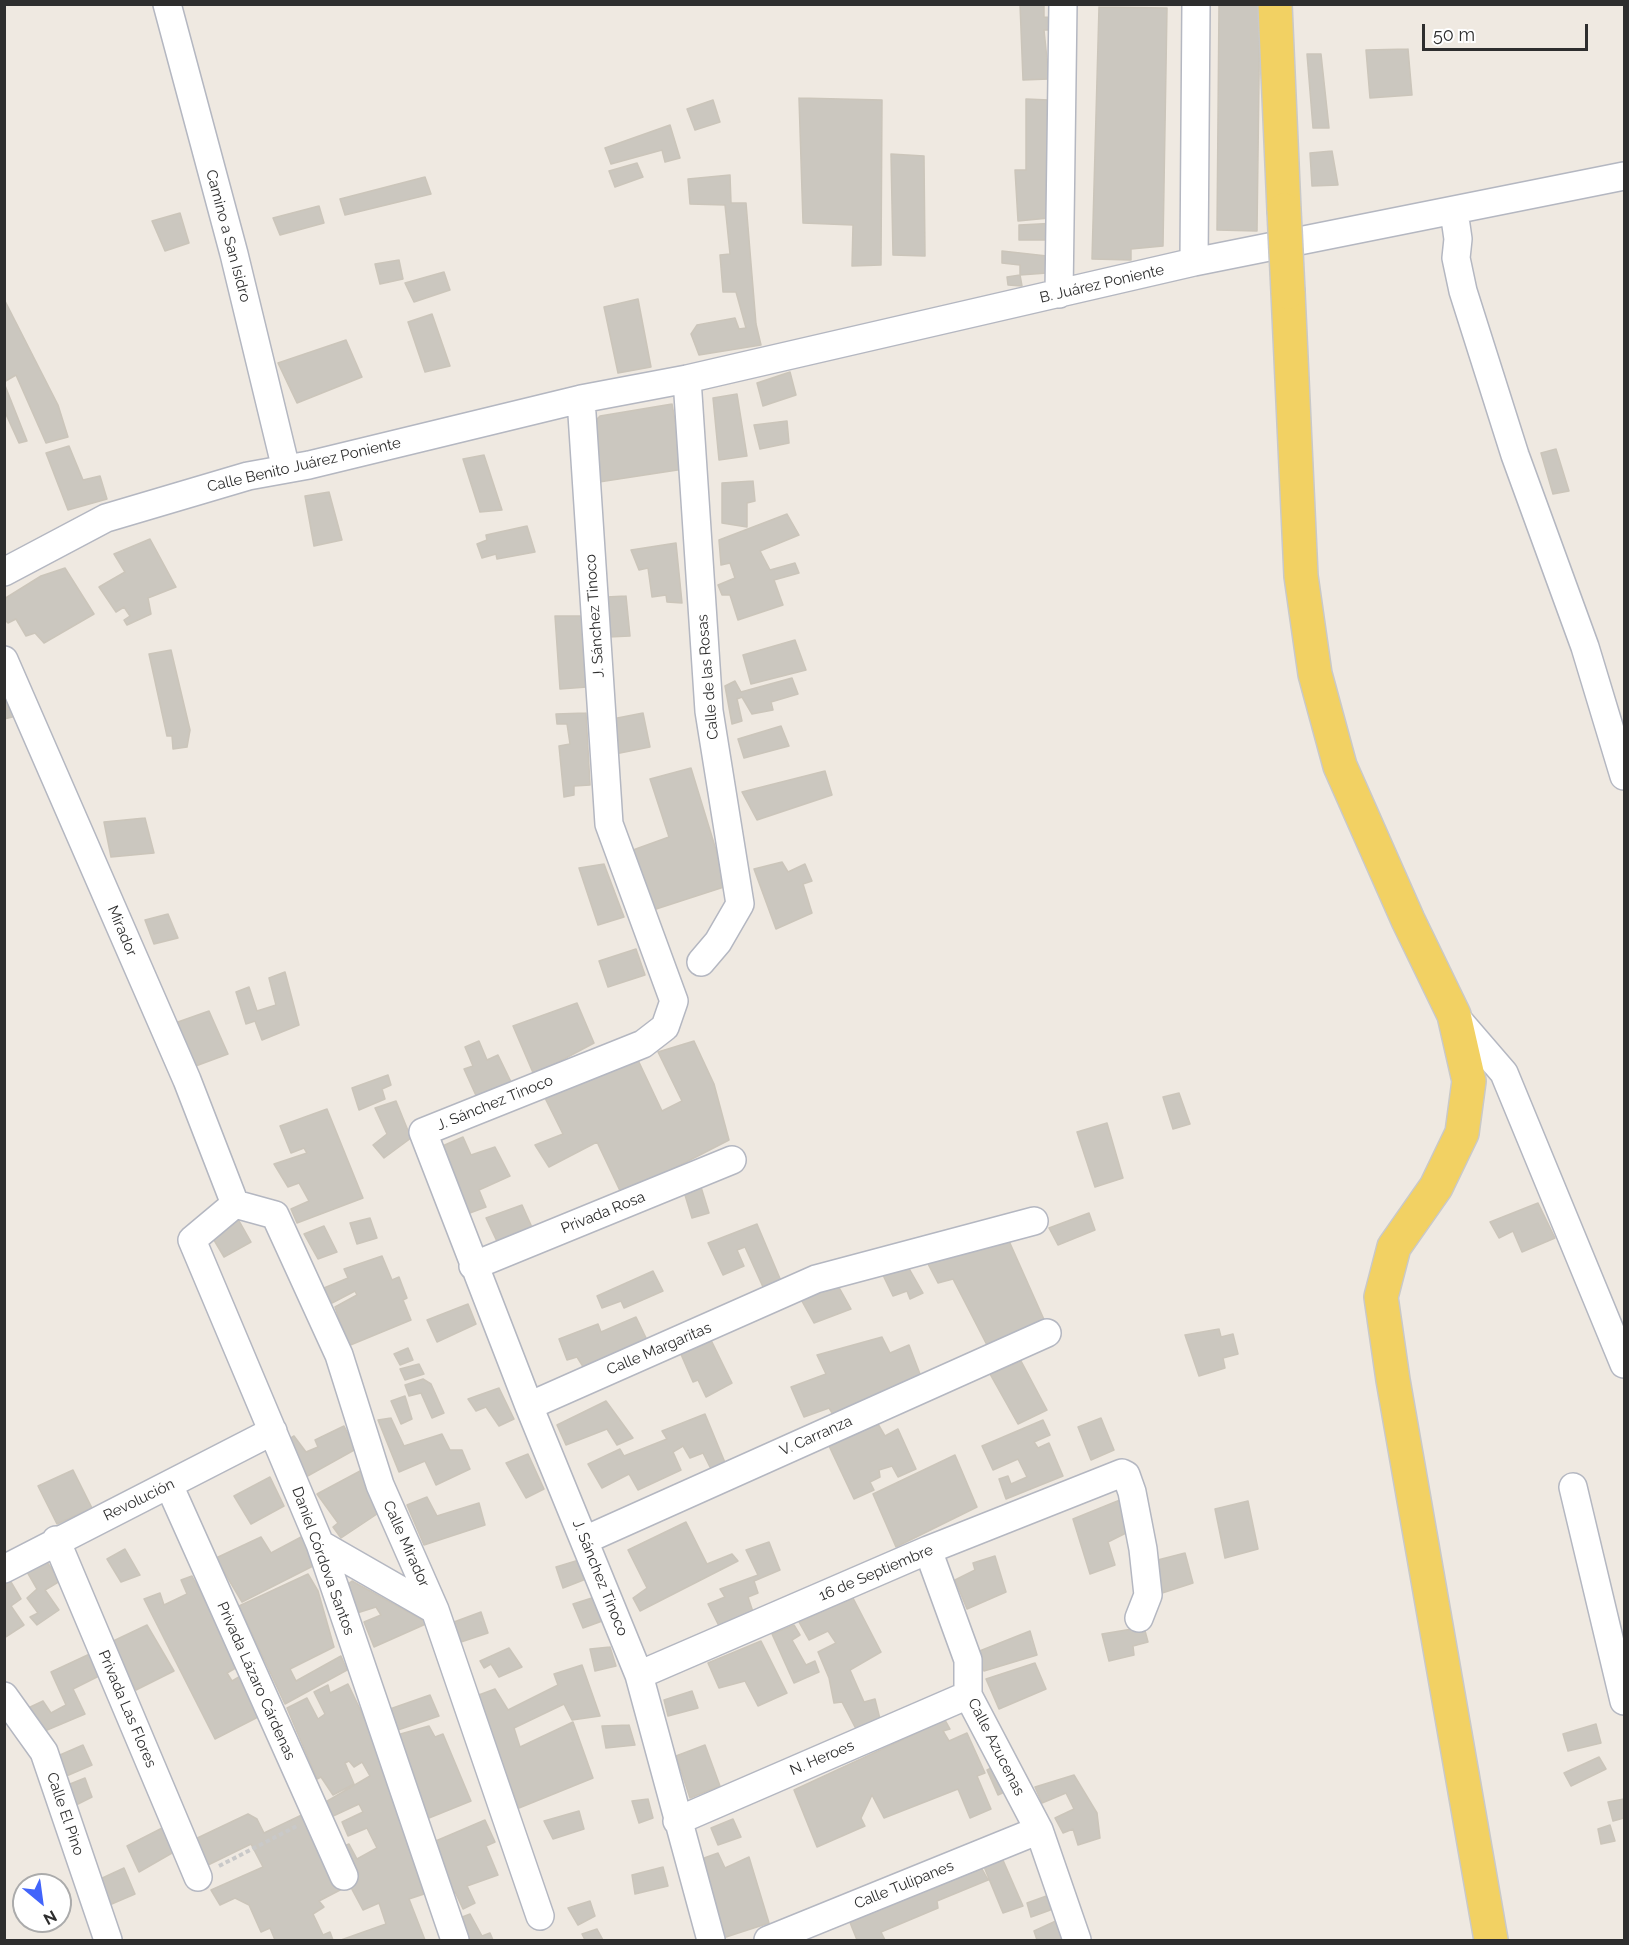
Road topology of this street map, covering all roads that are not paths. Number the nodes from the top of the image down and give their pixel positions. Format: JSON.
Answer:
{"nodes":[{"id":1,"x":167,"y":4,"type":"edge"},
{"id":2,"x":1063,"y":4,"type":"edge"},
{"id":3,"x":1196,"y":4,"type":"edge"},
{"id":4,"x":1275,"y":4,"type":"edge"},
{"id":5,"x":1624,"y":176,"type":"edge"},
{"id":6,"x":1454,"y":211,"type":"junction"},
{"id":7,"x":1194,"y":262,"type":"junction"},
{"id":8,"x":1059,"y":294,"type":"junction"},
{"id":9,"x":687,"y":379,"type":"junction"},
{"id":10,"x":581,"y":399,"type":"junction"},
{"id":11,"x":286,"y":469,"type":"junction"},
{"id":12,"x":4,"y":572,"type":"edge"},
{"id":13,"x":4,"y":660,"type":"edge"},
{"id":14,"x":1624,"y":776,"type":"edge"},
{"id":15,"x":702,"y":962,"type":"dead end"},
{"id":16,"x":1454,"y":1016,"type":"junction"},
{"id":17,"x":732,"y":1160,"type":"dead end"},
{"id":18,"x":235,"y":1204,"type":"junction"},
{"id":19,"x":1034,"y":1221,"type":"dead end"},
{"id":20,"x":473,"y":1266,"type":"junction"},
{"id":21,"x":1047,"y":1332,"type":"dead end"},
{"id":22,"x":1624,"y":1364,"type":"edge"},
{"id":23,"x":529,"y":1406,"type":"junction"},
{"id":24,"x":273,"y":1431,"type":"junction"},
{"id":25,"x":169,"y":1485,"type":"junction"},
{"id":26,"x":1573,"y":1487,"type":"dead end"},
{"id":27,"x":585,"y":1539,"type":"junction"},
{"id":28,"x":56,"y":1540,"type":"junction"},
{"id":29,"x":320,"y":1544,"type":"junction"},
{"id":30,"x":928,"y":1550,"type":"junction"},
{"id":31,"x":4,"y":1569,"type":"edge"},
{"id":32,"x":435,"y":1610,"type":"junction"},
{"id":33,"x":1139,"y":1618,"type":"dead end"},
{"id":34,"x":639,"y":1675,"type":"junction"},
{"id":35,"x":968,"y":1695,"type":"junction"},
{"id":36,"x":4,"y":1696,"type":"edge"},
{"id":37,"x":1624,"y":1701,"type":"edge"},
{"id":38,"x":677,"y":1821,"type":"junction"},
{"id":39,"x":1039,"y":1830,"type":"junction"},
{"id":40,"x":344,"y":1876,"type":"dead end"},
{"id":41,"x":198,"y":1877,"type":"road end"},
{"id":42,"x":540,"y":1916,"type":"dead end"},
{"id":43,"x":108,"y":1941,"type":"edge"},
{"id":44,"x":455,"y":1941,"type":"edge"},
{"id":45,"x":711,"y":1941,"type":"edge"},
{"id":46,"x":768,"y":1941,"type":"edge"},
{"id":47,"x":1077,"y":1941,"type":"edge"},
{"id":48,"x":1491,"y":1941,"type":"edge"}],
"edges":[{"from":1,"to":11,"type":"street","name":"Camino a San Isidro"},
{"from":2,"to":8,"type":"street"},
{"from":3,"to":7,"type":"street"},
{"from":4,"to":16,"type":"main road","bridge":true},
{"from":5,"to":6,"type":"street","name":"B. Juárez Poniente"},
{"from":6,"to":7,"type":"street","name":"B. Juárez Poniente"},
{"from":6,"to":14,"type":"street"},
{"from":7,"to":8,"type":"street","name":"B. Juárez Poniente"},
{"from":8,"to":9,"type":"street","name":"B. Juárez Poniente"},
{"from":9,"to":10,"type":"street","name":"B. Juárez Poniente"},
{"from":9,"to":15,"type":"street","name":"Calle de las Rosas"},
{"from":10,"to":11,"type":"street","name":"Calle Benito Juárez Poniente"},
{"from":10,"to":20,"type":"street","name":"J. Sánchez Tinoco"},
{"from":11,"to":12,"type":"street","name":"Calle Benito Juárez Poniente"},
{"from":13,"to":18,"type":"street","name":"Mirador"},
{"from":16,"to":22,"type":"street"},
{"from":16,"to":48,"type":"main road"},
{"from":17,"to":20,"type":"street","name":"Privada Rosa"},
{"from":18,"to":24,"type":"street","name":"Daniel Córdova Santos"},
{"from":18,"to":32,"type":"street","name":"Calle Mirador"},
{"from":19,"to":23,"type":"street","name":"Calle Margaritas"},
{"from":20,"to":23,"type":"street","name":"J. Sánchez Tinoco"},
{"from":21,"to":27,"type":"street","name":"V. Carranza"},
{"from":23,"to":27,"type":"street","name":"J. Sánchez Tinoco"},
{"from":24,"to":25,"type":"street","name":"Revolución"},
{"from":24,"to":29,"type":"street","name":"Daniel Córdova Santos"},
{"from":25,"to":28,"type":"street","name":"Revolución"},
{"from":25,"to":40,"type":"street","name":"Privada Lázaro Cárdenas"},
{"from":26,"to":37,"type":"street"},
{"from":27,"to":34,"type":"street","name":"J. Sánchez Tinoco"},
{"from":28,"to":31,"type":"street","name":"Revolución"},
{"from":28,"to":41,"type":"street","name":"Privada Las Flores"},
{"from":29,"to":32,"type":"street"},
{"from":29,"to":44,"type":"street","name":"Daniel Córdova Santos"},
{"from":30,"to":33,"type":"street","name":"16 de Septiembre"},
{"from":30,"to":34,"type":"street","name":"16 de Septiembre"},
{"from":30,"to":35,"type":"street","name":"Calle Azucenas"},
{"from":32,"to":42,"type":"street","name":"Calle Mirador"},
{"from":34,"to":38,"type":"street","name":"J. Sánchez Tinoco"},
{"from":35,"to":38,"type":"street","name":"N. Heroes"},
{"from":35,"to":39,"type":"street","name":"Calle Azucenas"},
{"from":36,"to":43,"type":"street","name":"Calle El Pino"},
{"from":38,"to":45,"type":"street","name":"J. Sánchez Tinoco"},
{"from":39,"to":46,"type":"street","name":"Calle Tulipanes"},
{"from":39,"to":47,"type":"street","name":"Calle Azucenas"}]}
